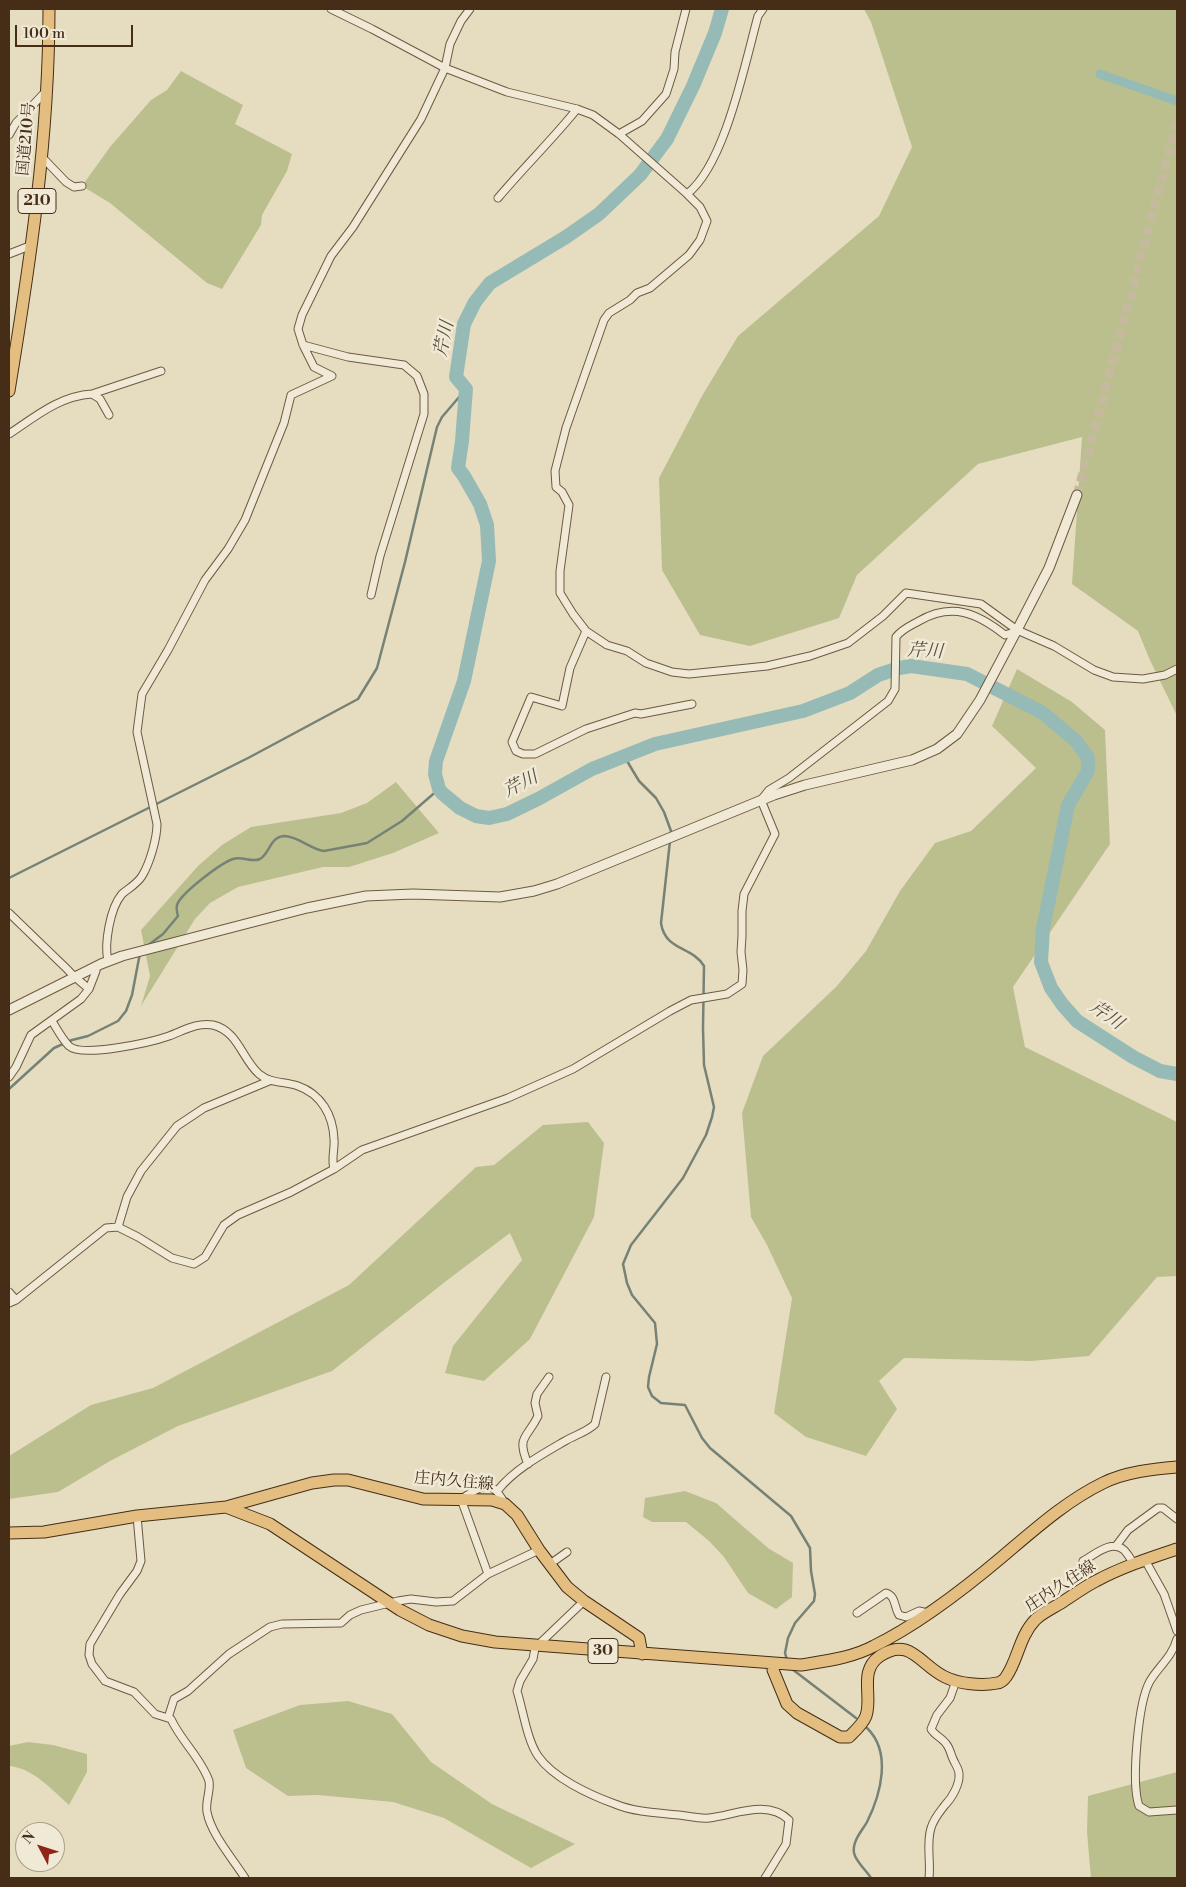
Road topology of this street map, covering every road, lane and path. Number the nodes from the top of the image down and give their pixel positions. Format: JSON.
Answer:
{"nodes":[{"id":1,"x":50,"y":9,"type":"edge"},
{"id":2,"x":331,"y":9,"type":"edge"},
{"id":3,"x":470,"y":9,"type":"edge"},
{"id":4,"x":686,"y":9,"type":"edge"},
{"id":5,"x":763,"y":9,"type":"edge"},
{"id":6,"x":445,"y":68,"type":"junction"},
{"id":7,"x":47,"y":90,"type":"junction"},
{"id":8,"x":577,"y":109,"type":"junction"},
{"id":9,"x":620,"y":134,"type":"junction"},
{"id":10,"x":9,"y":135,"type":"edge"},
{"id":11,"x":42,"y":157,"type":"junction"},
{"id":12,"x":82,"y":186,"type":"dead end"},
{"id":13,"x":687,"y":194,"type":"junction"},
{"id":14,"x":498,"y":198,"type":"dead end"},
{"id":15,"x":32,"y":245,"type":"junction"},
{"id":16,"x":9,"y":254,"type":"edge"},
{"id":17,"x":303,"y":345,"type":"junction"},
{"id":18,"x":161,"y":371,"type":"dead end"},
{"id":19,"x":9,"y":391,"type":"edge"},
{"id":20,"x":92,"y":394,"type":"junction"},
{"id":21,"x":109,"y":415,"type":"dead end"},
{"id":22,"x":9,"y":434,"type":"edge"},
{"id":23,"x":1077,"y":495,"type":"tunnel mouth"},
{"id":24,"x":371,"y":595,"type":"dead end"},
{"id":25,"x":1018,"y":630,"type":"junction"},
{"id":26,"x":586,"y":631,"type":"junction"},
{"id":27,"x":1177,"y":668,"type":"edge"},
{"id":28,"x":692,"y":704,"type":"dead end"},
{"id":29,"x":761,"y":800,"type":"junction"},
{"id":30,"x":9,"y":913,"type":"edge"},
{"id":31,"x":108,"y":961,"type":"junction"},
{"id":32,"x":95,"y":967,"type":"junction"},
{"id":33,"x":74,"y":977,"type":"junction"},
{"id":34,"x":88,"y":989,"type":"junction"},
{"id":35,"x":9,"y":1010,"type":"edge"},
{"id":36,"x":52,"y":1021,"type":"junction"},
{"id":37,"x":9,"y":1078,"type":"edge"},
{"id":38,"x":269,"y":1081,"type":"junction"},
{"id":39,"x":334,"y":1169,"type":"junction"},
{"id":40,"x":118,"y":1227,"type":"junction"},
{"id":41,"x":9,"y":1292,"type":"edge"},
{"id":42,"x":16,"y":1300,"type":"junction"},
{"id":43,"x":9,"y":1303,"type":"edge"},
{"id":44,"x":549,"y":1377,"type":"dead end"},
{"id":45,"x":606,"y":1377,"type":"dead end"},
{"id":46,"x":528,"y":1464,"type":"junction"},
{"id":47,"x":1177,"y":1467,"type":"edge"},
{"id":48,"x":498,"y":1490,"type":"junction"},
{"id":49,"x":461,"y":1499,"type":"junction"},
{"id":50,"x":505,"y":1504,"type":"junction"},
{"id":51,"x":226,"y":1507,"type":"junction"},
{"id":52,"x":137,"y":1516,"type":"junction"},
{"id":53,"x":1177,"y":1519,"type":"edge"},
{"id":54,"x":9,"y":1533,"type":"edge"},
{"id":55,"x":1116,"y":1546,"type":"junction"},
{"id":56,"x":1177,"y":1549,"type":"edge"},
{"id":57,"x":539,"y":1550,"type":"junction"},
{"id":58,"x":566,"y":1552,"type":"dead end"},
{"id":59,"x":1084,"y":1561,"type":"dead end"},
{"id":60,"x":1139,"y":1562,"type":"junction"},
{"id":61,"x":550,"y":1564,"type":"junction"},
{"id":62,"x":488,"y":1574,"type":"junction"},
{"id":63,"x":584,"y":1601,"type":"junction"},
{"id":64,"x":388,"y":1604,"type":"junction"},
{"id":65,"x":857,"y":1613,"type":"dead end"},
{"id":66,"x":928,"y":1613,"type":"junction"},
{"id":67,"x":1177,"y":1631,"type":"edge"},
{"id":68,"x":895,"y":1634,"type":"junction"},
{"id":69,"x":1177,"y":1639,"type":"edge"},
{"id":70,"x":538,"y":1646,"type":"junction"},
{"id":71,"x":899,"y":1648,"type":"junction"},
{"id":72,"x":642,"y":1654,"type":"junction"},
{"id":73,"x":774,"y":1664,"type":"junction"},
{"id":74,"x":956,"y":1681,"type":"junction"},
{"id":75,"x":168,"y":1718,"type":"junction"},
{"id":76,"x":1177,"y":1810,"type":"edge"},
{"id":77,"x":245,"y":1878,"type":"edge"},
{"id":78,"x":765,"y":1878,"type":"edge"},
{"id":79,"x":929,"y":1878,"type":"edge"}],
"edges":[{"from":1,"to":7,"type":"main road","name":"国道210号","number":"210"},
{"from":2,"to":6,"type":"street"},
{"from":3,"to":6,"type":"street"},
{"from":4,"to":9,"type":"street"},
{"from":5,"to":13,"type":"street"},
{"from":6,"to":8,"type":"street"},
{"from":6,"to":17,"type":"street"},
{"from":7,"to":10,"type":"street"},
{"from":7,"to":11,"type":"main road","name":"国道210号","number":"210"},
{"from":8,"to":9,"type":"street"},
{"from":8,"to":14,"type":"street"},
{"from":9,"to":13,"type":"street"},
{"from":11,"to":12,"type":"street"},
{"from":11,"to":15,"type":"main road","name":"国道210号","number":"210"},
{"from":13,"to":26,"type":"street"},
{"from":15,"to":16,"type":"street"},
{"from":15,"to":19,"type":"main road","name":"国道210号","number":"210"},
{"from":17,"to":24,"type":"street"},
{"from":17,"to":31,"type":"street"},
{"from":18,"to":20,"type":"street"},
{"from":20,"to":21,"type":"street"},
{"from":20,"to":22,"type":"street"},
{"from":23,"to":25,"type":"street"},
{"from":25,"to":26,"type":"street"},
{"from":25,"to":27,"type":"street"},
{"from":25,"to":29,"type":"street"},
{"from":25,"to":29,"type":"street"},
{"from":26,"to":28,"type":"street"},
{"from":29,"to":31,"type":"street"},
{"from":29,"to":39,"type":"street"},
{"from":30,"to":33,"type":"street"},
{"from":31,"to":32,"type":"street"},
{"from":32,"to":33,"type":"street"},
{"from":32,"to":34,"type":"street"},
{"from":33,"to":34,"type":"street"},
{"from":33,"to":35,"type":"street"},
{"from":34,"to":36,"type":"street"},
{"from":36,"to":37,"type":"street"},
{"from":36,"to":38,"type":"street"},
{"from":38,"to":39,"type":"street"},
{"from":38,"to":40,"type":"street"},
{"from":39,"to":40,"type":"street"},
{"from":40,"to":42,"type":"street"},
{"from":41,"to":42,"type":"street"},
{"from":42,"to":43,"type":"street"},
{"from":44,"to":46,"type":"street"},
{"from":45,"to":46,"type":"street"},
{"from":46,"to":48,"type":"street"},
{"from":47,"to":66,"type":"main road","name":"庄内久住線","number":"30"},
{"from":48,"to":49,"type":"street"},
{"from":48,"to":50,"type":"street"},
{"from":49,"to":50,"type":"main road","name":"庄内久住線","number":"30"},
{"from":49,"to":51,"type":"main road","name":"庄内久住線","number":"30"},
{"from":49,"to":62,"type":"street"},
{"from":50,"to":57,"type":"main road","name":"庄内久住線","number":"30"},
{"from":51,"to":52,"type":"main road","name":"庄内久住線","number":"30"},
{"from":51,"to":64,"type":"main road","name":"庄内久住線","number":"30"},
{"from":52,"to":54,"type":"main road","name":"庄内久住線","number":"30"},
{"from":52,"to":75,"type":"street"},
{"from":53,"to":55,"type":"street"},
{"from":55,"to":59,"type":"street"},
{"from":55,"to":60,"type":"street"},
{"from":56,"to":60,"type":"main road","name":"庄内久住線"},
{"from":57,"to":61,"type":"main road","name":"庄内久住線","number":"30"},
{"from":57,"to":62,"type":"street"},
{"from":58,"to":61,"type":"street"},
{"from":60,"to":67,"type":"street"},
{"from":60,"to":74,"type":"main road","name":"庄内久住線"},
{"from":61,"to":63,"type":"main road","name":"庄内久住線","number":"30"},
{"from":62,"to":64,"type":"street"},
{"from":63,"to":70,"type":"street"},
{"from":63,"to":72,"type":"main road","name":"庄内久住線","number":"30"},
{"from":64,"to":70,"type":"main road","name":"庄内久住線","number":"30"},
{"from":64,"to":75,"type":"street"},
{"from":65,"to":66,"type":"street"},
{"from":66,"to":68,"type":"main road","name":"庄内久住線","number":"30"},
{"from":68,"to":71,"type":"street"},
{"from":68,"to":73,"type":"main road","name":"庄内久住線","number":"30"},
{"from":69,"to":76,"type":"street"},
{"from":70,"to":72,"type":"main road","name":"庄内久住線","number":"30"},
{"from":70,"to":78,"type":"street"},
{"from":71,"to":73,"type":"main road"},
{"from":71,"to":74,"type":"main road","name":"庄内久住線"},
{"from":72,"to":73,"type":"main road","name":"庄内久住線","number":"30"},
{"from":74,"to":79,"type":"street"},
{"from":75,"to":77,"type":"street"}]}
